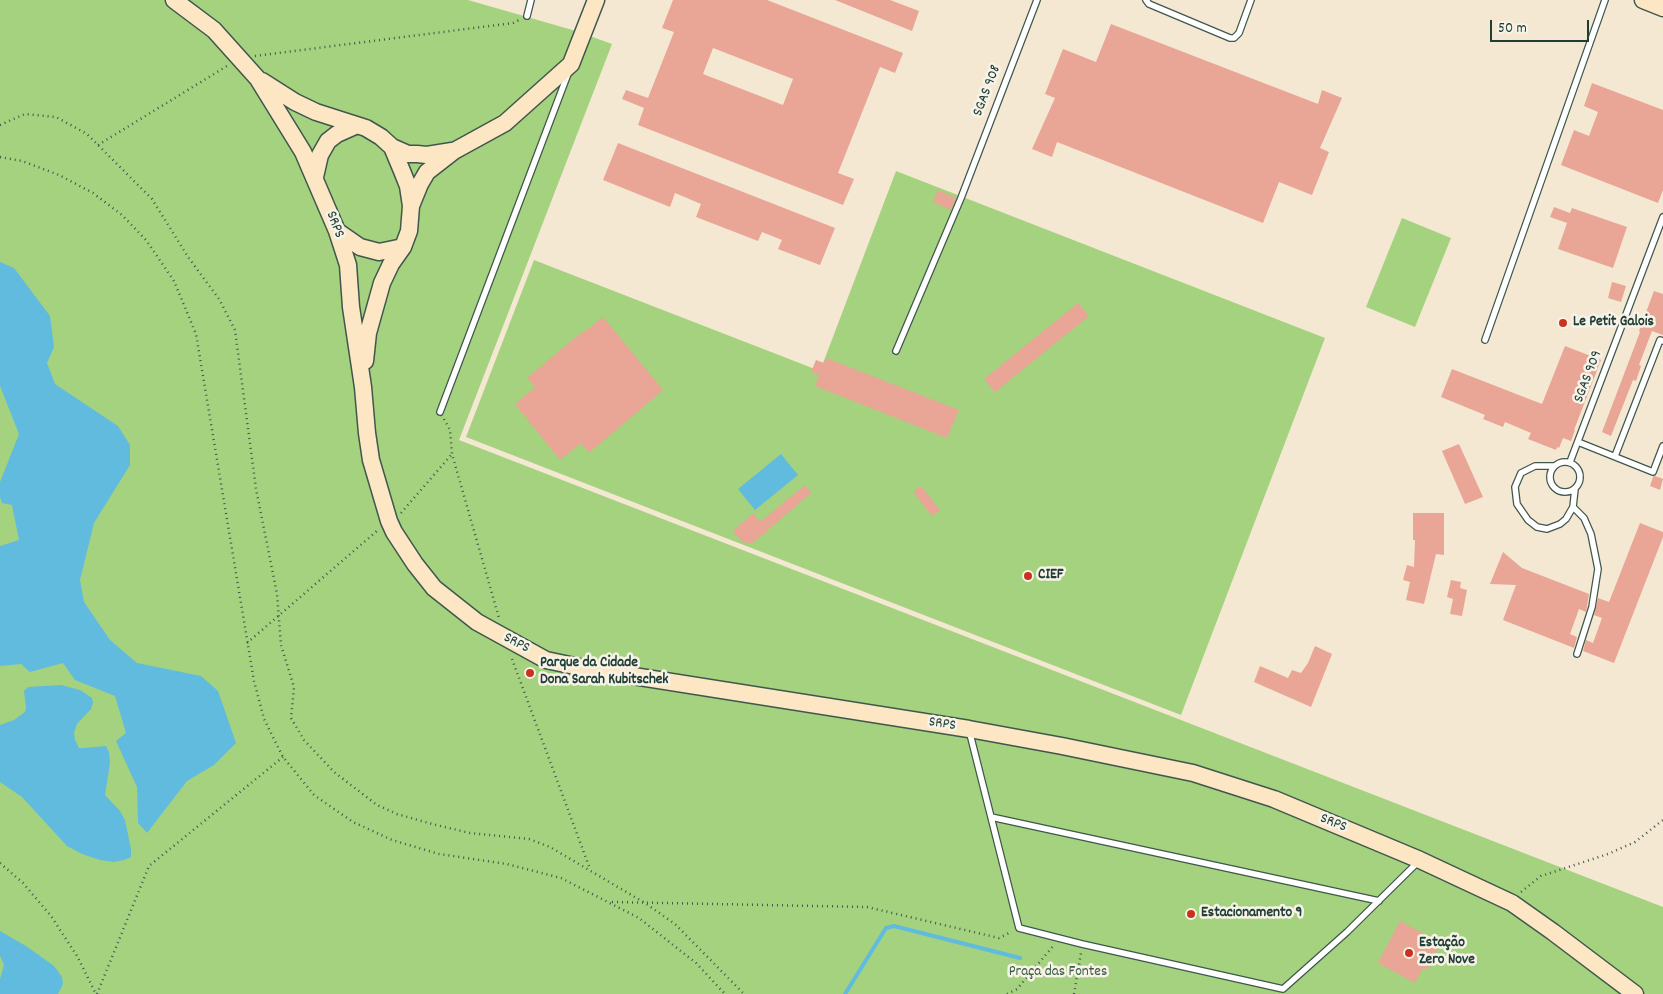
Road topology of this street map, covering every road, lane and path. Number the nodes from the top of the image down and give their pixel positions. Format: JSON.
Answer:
{"nodes":[{"id":1,"x":174,"y":0,"type":"edge"},
{"id":2,"x":531,"y":0,"type":"edge"},
{"id":3,"x":596,"y":0,"type":"edge"},
{"id":4,"x":1036,"y":0,"type":"edge"},
{"id":5,"x":1146,"y":0,"type":"edge"},
{"id":6,"x":1251,"y":0,"type":"edge"},
{"id":7,"x":1605,"y":0,"type":"edge"},
{"id":8,"x":1643,"y":0,"type":"edge"},
{"id":9,"x":1663,"y":8,"type":"edge"},
{"id":10,"x":527,"y":16,"type":"joint"},
{"id":11,"x":241,"y":58,"type":"junction"},
{"id":12,"x":571,"y":64,"type":"junction"},
{"id":13,"x":258,"y":78,"type":"junction"},
{"id":14,"x":0,"y":124,"type":"edge"},
{"id":15,"x":355,"y":126,"type":"junction"},
{"id":16,"x":98,"y":145,"type":"junction"},
{"id":17,"x":392,"y":147,"type":"junction"},
{"id":18,"x":454,"y":151,"type":"junction"},
{"id":19,"x":0,"y":157,"type":"edge"},
{"id":20,"x":315,"y":177,"type":"junction"},
{"id":21,"x":411,"y":206,"type":"junction"},
{"id":22,"x":1663,"y":217,"type":"edge"},
{"id":23,"x":337,"y":231,"type":"junction"},
{"id":24,"x":1660,"y":232,"type":"edge"},
{"id":25,"x":403,"y":248,"type":"junction"},
{"id":26,"x":1485,"y":340,"type":"dead end"},
{"id":27,"x":1663,"y":341,"type":"edge"},
{"id":28,"x":896,"y":351,"type":"dead end"},
{"id":29,"x":363,"y":387,"type":"junction"},
{"id":30,"x":440,"y":412,"type":"joint"},
{"id":31,"x":1578,"y":442,"type":"junction"},
{"id":32,"x":1663,"y":446,"type":"edge"},
{"id":33,"x":452,"y":454,"type":"junction"},
{"id":34,"x":1615,"y":456,"type":"junction"},
{"id":35,"x":1570,"y":462,"type":"junction"},
{"id":36,"x":1554,"y":466,"type":"junction"},
{"id":37,"x":1575,"y":489,"type":"junction"},
{"id":38,"x":1573,"y":507,"type":"junction"},
{"id":39,"x":389,"y":521,"type":"junction"},
{"id":40,"x":277,"y":617,"type":"junction"},
{"id":41,"x":504,"y":638,"type":"junction"},
{"id":42,"x":247,"y":643,"type":"junction"},
{"id":43,"x":1577,"y":654,"type":"dead end"},
{"id":44,"x":969,"y":730,"type":"junction"},
{"id":45,"x":283,"y":757,"type":"junction"},
{"id":46,"x":991,"y":817,"type":"junction"},
{"id":47,"x":1663,"y":820,"type":"edge"},
{"id":48,"x":1420,"y":860,"type":"junction"},
{"id":49,"x":0,"y":863,"type":"edge"},
{"id":50,"x":590,"y":871,"type":"junction"},
{"id":51,"x":1379,"y":901,"type":"junction"},
{"id":52,"x":610,"y":902,"type":"junction"},
{"id":53,"x":645,"y":903,"type":"junction"},
{"id":54,"x":1512,"y":903,"type":"junction"},
{"id":55,"x":1019,"y":928,"type":"junction"},
{"id":56,"x":1059,"y":938,"type":"junction"},
{"id":57,"x":1082,"y":944,"type":"junction"},
{"id":58,"x":96,"y":994,"type":"edge"},
{"id":59,"x":725,"y":994,"type":"edge"},
{"id":60,"x":744,"y":994,"type":"edge"},
{"id":61,"x":1007,"y":994,"type":"edge"},
{"id":62,"x":1074,"y":994,"type":"edge"},
{"id":63,"x":1635,"y":994,"type":"edge"}],
"edges":[{"from":1,"to":11,"type":"main road","name":"SRPS"},
{"from":2,"to":10,"type":"lane"},
{"from":3,"to":12,"type":"main road","name":"SRPS"},
{"from":4,"to":28,"type":"lane","name":"SGAS 908"},
{"from":5,"to":6,"type":"lane"},
{"from":7,"to":26,"type":"lane"},
{"from":8,"to":9,"type":"main road"},
{"from":10,"to":11,"type":"path"},
{"from":11,"to":13,"type":"main road","name":"SRPS"},
{"from":11,"to":16,"type":"path"},
{"from":12,"to":18,"type":"main road","name":"SRPS"},
{"from":12,"to":30,"type":"lane"},
{"from":13,"to":15,"type":"main road","name":"SRPS"},
{"from":13,"to":20,"type":"main road","name":"SRPS"},
{"from":14,"to":16,"type":"path"},
{"from":15,"to":17,"type":"main road","name":"SRPS"},
{"from":15,"to":20,"type":"main road"},
{"from":16,"to":40,"type":"path"},
{"from":17,"to":18,"type":"main road","name":"SRPS"},
{"from":17,"to":21,"type":"main road","name":"SRPS"},
{"from":18,"to":21,"type":"main road","name":"SRPS"},
{"from":19,"to":42,"type":"path"},
{"from":20,"to":23,"type":"main road","name":"SRPS"},
{"from":21,"to":25,"type":"main road","name":"SRPS"},
{"from":22,"to":24,"type":"lane","name":"SGAS 909"},
{"from":23,"to":25,"type":"main road"},
{"from":23,"to":29,"type":"main road","name":"SRPS"},
{"from":24,"to":31,"type":"lane","name":"SGAS 909"},
{"from":25,"to":29,"type":"main road","name":"SRPS"},
{"from":27,"to":34,"type":"lane"},
{"from":29,"to":39,"type":"main road","name":"SRPS"},
{"from":30,"to":33,"type":"path"},
{"from":31,"to":34,"type":"lane"},
{"from":31,"to":35,"type":"lane","name":"SGAS 909"},
{"from":32,"to":34,"type":"lane"},
{"from":33,"to":39,"type":"path"},
{"from":33,"to":41,"type":"path"},
{"from":35,"to":36,"type":"lane"},
{"from":35,"to":37,"type":"lane"},
{"from":36,"to":37,"type":"lane"},
{"from":36,"to":38,"type":"lane"},
{"from":37,"to":38,"type":"lane"},
{"from":38,"to":43,"type":"lane"},
{"from":39,"to":40,"type":"path"},
{"from":39,"to":41,"type":"main road","name":"SRPS"},
{"from":40,"to":42,"type":"path"},
{"from":40,"to":50,"type":"path"},
{"from":41,"to":44,"type":"main road","name":"SRPS"},
{"from":41,"to":50,"type":"path"},
{"from":42,"to":45,"type":"path"},
{"from":44,"to":46,"type":"lane"},
{"from":44,"to":48,"type":"main road","name":"SRPS"},
{"from":45,"to":52,"type":"path"},
{"from":45,"to":58,"type":"path"},
{"from":46,"to":51,"type":"lane"},
{"from":46,"to":55,"type":"lane"},
{"from":47,"to":54,"type":"path"},
{"from":48,"to":51,"type":"lane"},
{"from":48,"to":54,"type":"main road","name":"SRPS"},
{"from":49,"to":58,"type":"path"},
{"from":50,"to":53,"type":"path"},
{"from":51,"to":57,"type":"lane"},
{"from":52,"to":53,"type":"path"},
{"from":52,"to":59,"type":"path"},
{"from":53,"to":55,"type":"path"},
{"from":53,"to":60,"type":"path"},
{"from":54,"to":63,"type":"main road","name":"SRPS"},
{"from":55,"to":56,"type":"lane"},
{"from":56,"to":57,"type":"lane"},
{"from":56,"to":61,"type":"path"},
{"from":57,"to":62,"type":"path"}]}
